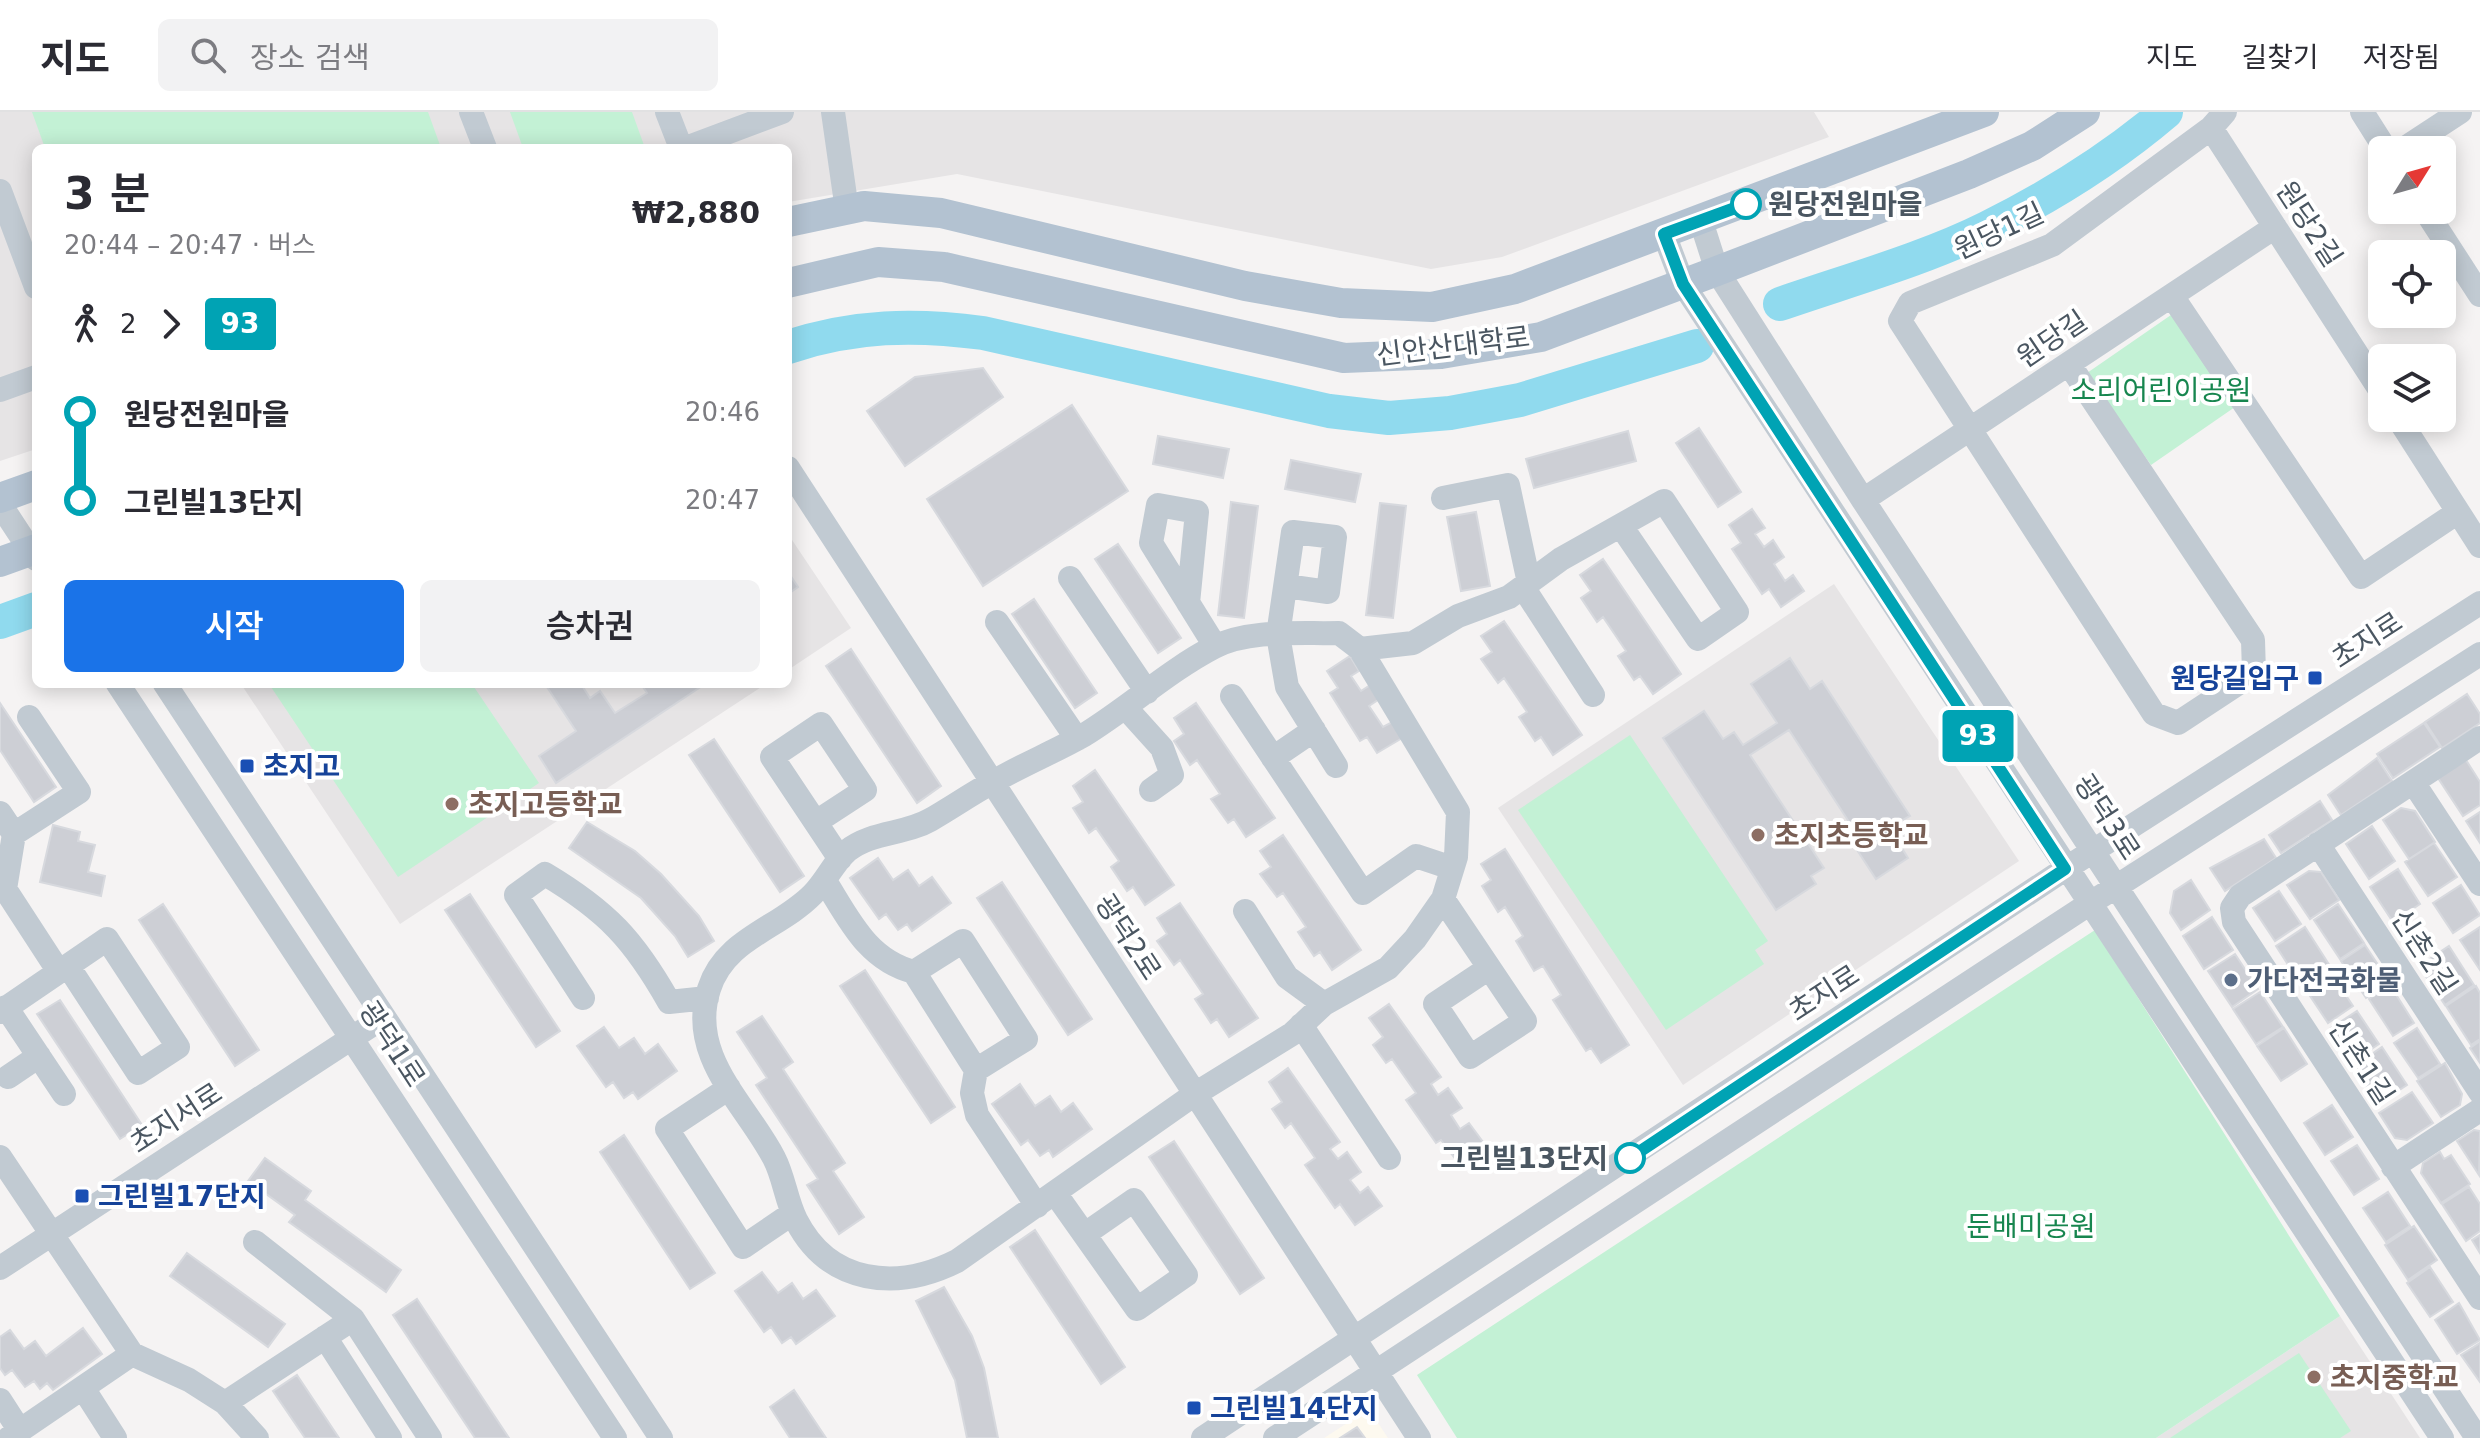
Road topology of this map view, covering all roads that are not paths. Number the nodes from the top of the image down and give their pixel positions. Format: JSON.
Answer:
{"nodes":[{"id":1,"x":471,"y":112,"type":"edge"},
{"id":2,"x":667,"y":112,"type":"edge"},
{"id":3,"x":782,"y":112,"type":"edge"},
{"id":4,"x":833,"y":112,"type":"edge"},
{"id":5,"x":1984,"y":112,"type":"edge"},
{"id":6,"x":2085,"y":112,"type":"edge"},
{"id":7,"x":2362,"y":112,"type":"edge"},
{"id":8,"x":2460,"y":112,"type":"edge"},
{"id":9,"x":2218,"y":120,"type":"edge"},
{"id":10,"x":2377,"y":136,"type":"edge"},
{"id":11,"x":2423,"y":136,"type":"edge"},
{"id":12,"x":483,"y":144,"type":"edge"},
{"id":13,"x":681,"y":144,"type":"edge"},
{"id":14,"x":694,"y":144,"type":"edge"},
{"id":15,"x":0,"y":191,"type":"edge"},
{"id":16,"x":847,"y":210,"type":"junction"},
{"id":17,"x":792,"y":221,"type":"edge"},
{"id":18,"x":1701,"y":221,"type":"junction"},
{"id":19,"x":2434,"y":224,"type":"edge"},
{"id":20,"x":2275,"y":227,"type":"junction"},
{"id":21,"x":1664,"y":234,"type":"junction"},
{"id":22,"x":1717,"y":271,"type":"junction"},
{"id":23,"x":32,"y":276,"type":"edge"},
{"id":24,"x":792,"y":282,"type":"edge"},
{"id":25,"x":1683,"y":284,"type":"junction"},
{"id":26,"x":2480,"y":295,"type":"edge"},
{"id":27,"x":2172,"y":296,"type":"junction"},
{"id":28,"x":2069,"y":364,"type":"junction"},
{"id":29,"x":2368,"y":371,"type":"edge"},
{"id":30,"x":32,"y":378,"type":"edge"},
{"id":31,"x":0,"y":390,"type":"edge"},
{"id":32,"x":1971,"y":429,"type":"junction"},
{"id":33,"x":2407,"y":432,"type":"edge"},
{"id":34,"x":792,"y":474,"type":"edge"},
{"id":35,"x":32,"y":488,"type":"edge"},
{"id":36,"x":1443,"y":498,"type":"dead end"},
{"id":37,"x":1863,"y":500,"type":"junction"},
{"id":38,"x":0,"y":501,"type":"edge"},
{"id":39,"x":2458,"y":512,"type":"junction"},
{"id":40,"x":1621,"y":526,"type":"junction"},
{"id":41,"x":2480,"y":546,"type":"edge"},
{"id":42,"x":32,"y":550,"type":"edge"},
{"id":43,"x":32,"y":554,"type":"edge"},
{"id":44,"x":0,"y":562,"type":"edge"},
{"id":45,"x":1070,"y":578,"type":"dead end"},
{"id":46,"x":1526,"y":585,"type":"junction"},
{"id":47,"x":1286,"y":586,"type":"dead end"},
{"id":48,"x":1188,"y":603,"type":"dead end"},
{"id":49,"x":2480,"y":603,"type":"edge"},
{"id":50,"x":997,"y":622,"type":"dead end"},
{"id":51,"x":1278,"y":635,"type":"junction"},
{"id":52,"x":1215,"y":646,"type":"junction"},
{"id":53,"x":1360,"y":649,"type":"junction"},
{"id":54,"x":2477,"y":662,"type":"edge"},
{"id":55,"x":121,"y":688,"type":"edge"},
{"id":56,"x":168,"y":688,"type":"edge"},
{"id":57,"x":1147,"y":692,"type":"junction"},
{"id":58,"x":1593,"y":695,"type":"dead end"},
{"id":59,"x":1232,"y":696,"type":"dead end"},
{"id":60,"x":1125,"y":707,"type":"junction"},
{"id":61,"x":29,"y":717,"type":"dead end"},
{"id":62,"x":1314,"y":730,"type":"junction"},
{"id":63,"x":2480,"y":738,"type":"edge"},
{"id":64,"x":1077,"y":739,"type":"junction"},
{"id":65,"x":1273,"y":758,"type":"junction"},
{"id":66,"x":1336,"y":766,"type":"dead end"},
{"id":67,"x":992,"y":782,"type":"junction"},
{"id":68,"x":2413,"y":782,"type":"junction"},
{"id":69,"x":1151,"y":790,"type":"dead end"},
{"id":70,"x":0,"y":813,"type":"edge"},
{"id":71,"x":816,"y":822,"type":"dead end"},
{"id":72,"x":14,"y":834,"type":"junction"},
{"id":73,"x":2318,"y":844,"type":"junction"},
{"id":74,"x":2093,"y":852,"type":"junction"},
{"id":75,"x":840,"y":859,"type":"junction"},
{"id":76,"x":1452,"y":868,"type":"junction"},
{"id":77,"x":2065,"y":869,"type":"junction"},
{"id":78,"x":825,"y":881,"type":"junction"},
{"id":79,"x":2480,"y":884,"type":"edge"},
{"id":80,"x":2116,"y":887,"type":"junction"},
{"id":81,"x":1443,"y":899,"type":"junction"},
{"id":82,"x":2089,"y":904,"type":"junction"},
{"id":83,"x":1245,"y":911,"type":"dead end"},
{"id":84,"x":1489,"y":968,"type":"dead end"},
{"id":85,"x":64,"y":969,"type":"junction"},
{"id":86,"x":914,"y":972,"type":"junction"},
{"id":87,"x":583,"y":998,"type":"dead end"},
{"id":88,"x":707,"y":998,"type":"junction"},
{"id":89,"x":1324,"y":1004,"type":"junction"},
{"id":90,"x":3,"y":1009,"type":"edge"},
{"id":91,"x":384,"y":1017,"type":"junction"},
{"id":92,"x":1301,"y":1025,"type":"junction"},
{"id":93,"x":352,"y":1039,"type":"junction"},
{"id":94,"x":39,"y":1056,"type":"junction"},
{"id":95,"x":976,"y":1070,"type":"junction"},
{"id":96,"x":8,"y":1077,"type":"dead end"},
{"id":97,"x":729,"y":1088,"type":"junction"},
{"id":98,"x":2480,"y":1092,"type":"edge"},
{"id":99,"x":64,"y":1094,"type":"dead end"},
{"id":100,"x":1195,"y":1094,"type":"junction"},
{"id":101,"x":2480,"y":1110,"type":"edge"},
{"id":102,"x":0,"y":1157,"type":"edge"},
{"id":103,"x":1389,"y":1158,"type":"dead end"},
{"id":104,"x":2393,"y":1167,"type":"junction"},
{"id":105,"x":1046,"y":1200,"type":"junction"},
{"id":106,"x":793,"y":1213,"type":"junction"},
{"id":107,"x":1085,"y":1234,"type":"dead end"},
{"id":108,"x":52,"y":1235,"type":"junction"},
{"id":109,"x":255,"y":1242,"type":"dead end"},
{"id":110,"x":0,"y":1268,"type":"edge"},
{"id":111,"x":2480,"y":1298,"type":"edge"},
{"id":112,"x":353,"y":1319,"type":"junction"},
{"id":113,"x":325,"y":1337,"type":"junction"},
{"id":114,"x":1355,"y":1339,"type":"junction"},
{"id":115,"x":132,"y":1354,"type":"junction"},
{"id":116,"x":1376,"y":1373,"type":"junction"},
{"id":117,"x":83,"y":1388,"type":"junction"},
{"id":118,"x":0,"y":1400,"type":"edge"},
{"id":119,"x":225,"y":1403,"type":"junction"},
{"id":120,"x":2473,"y":1433,"type":"edge"},
{"id":121,"x":15,"y":1434,"type":"edge"},
{"id":122,"x":115,"y":1438,"type":"edge"},
{"id":123,"x":257,"y":1438,"type":"edge"},
{"id":124,"x":390,"y":1438,"type":"edge"},
{"id":125,"x":430,"y":1438,"type":"edge"},
{"id":126,"x":615,"y":1438,"type":"edge"},
{"id":127,"x":661,"y":1438,"type":"edge"},
{"id":128,"x":1203,"y":1438,"type":"edge"},
{"id":129,"x":1275,"y":1438,"type":"edge"},
{"id":130,"x":1419,"y":1438,"type":"edge"},
{"id":131,"x":2442,"y":1438,"type":"edge"}],
"edges":[{"from":1,"to":12,"type":"street"},
{"from":2,"to":13,"type":"street"},
{"from":3,"to":14,"type":"street"},
{"from":4,"to":16,"type":"street"},
{"from":5,"to":18,"type":"main road","name":"신안산대학로"},
{"from":6,"to":22,"type":"main road","name":"신안산대학로"},
{"from":7,"to":10,"type":"street"},
{"from":8,"to":11,"type":"street"},
{"from":9,"to":20,"type":"street","name":"원당2길"},
{"from":9,"to":32,"type":"street","name":"원당1길"},
{"from":15,"to":23,"type":"street"},
{"from":16,"to":17,"type":"main road","name":"신안산대학로"},
{"from":16,"to":21,"type":"main road","name":"신안산대학로"},
{"from":18,"to":21,"type":"main road","name":"신안산대학로"},
{"from":18,"to":22,"type":"street","name":"광덕3로"},
{"from":19,"to":26,"type":"street"},
{"from":20,"to":27,"type":"street","name":"원당길"},
{"from":20,"to":29,"type":"street","name":"원당2길"},
{"from":21,"to":25,"type":"street"},
{"from":22,"to":25,"type":"main road","name":"신안산대학로"},
{"from":22,"to":37,"type":"street","name":"광덕3로"},
{"from":24,"to":25,"type":"main road","name":"신안산대학로"},
{"from":25,"to":77,"type":"street"},
{"from":27,"to":28,"type":"street","name":"원당길"},
{"from":27,"to":39,"type":"street"},
{"from":28,"to":32,"type":"street","name":"원당길"},
{"from":28,"to":32,"type":"street"},
{"from":30,"to":31,"type":"street"},
{"from":32,"to":37,"type":"street","name":"원당길"},
{"from":33,"to":39,"type":"street"},
{"from":34,"to":67,"type":"street","name":"광덕2로"},
{"from":35,"to":38,"type":"main road"},
{"from":36,"to":46,"type":"street"},
{"from":37,"to":74,"type":"street","name":"광덕3로"},
{"from":38,"to":42,"type":"street"},
{"from":39,"to":41,"type":"street"},
{"from":40,"to":40,"type":"street"},
{"from":40,"to":46,"type":"street"},
{"from":43,"to":44,"type":"main road"},
{"from":45,"to":57,"type":"street"},
{"from":46,"to":53,"type":"street"},
{"from":46,"to":58,"type":"street"},
{"from":47,"to":51,"type":"street"},
{"from":48,"to":52,"type":"street"},
{"from":49,"to":74,"type":"street","name":"초지로"},
{"from":50,"to":64,"type":"street"},
{"from":51,"to":52,"type":"street"},
{"from":51,"to":53,"type":"street"},
{"from":51,"to":62,"type":"street"},
{"from":52,"to":57,"type":"street"},
{"from":53,"to":76,"type":"street"},
{"from":54,"to":80,"type":"street"},
{"from":55,"to":93,"type":"street","name":"광덕1로"},
{"from":56,"to":91,"type":"street","name":"광덕1로"},
{"from":57,"to":60,"type":"street"},
{"from":59,"to":65,"type":"street"},
{"from":60,"to":64,"type":"street"},
{"from":60,"to":69,"type":"street"},
{"from":61,"to":72,"type":"street"},
{"from":62,"to":65,"type":"street"},
{"from":62,"to":66,"type":"street"},
{"from":63,"to":68,"type":"street","name":"신촌1길"},
{"from":64,"to":67,"type":"street"},
{"from":65,"to":76,"type":"street"},
{"from":67,"to":75,"type":"street"},
{"from":67,"to":100,"type":"street","name":"광덕2로"},
{"from":68,"to":73,"type":"street","name":"신촌1길"},
{"from":68,"to":79,"type":"street"},
{"from":70,"to":72,"type":"street"},
{"from":71,"to":75,"type":"street"},
{"from":72,"to":85,"type":"street"},
{"from":73,"to":98,"type":"street","name":"신촌2길"},
{"from":73,"to":104,"type":"street","name":"신촌1길"},
{"from":74,"to":77,"type":"street","name":"초지로"},
{"from":74,"to":80,"type":"street","name":"광덕3로"},
{"from":75,"to":78,"type":"street"},
{"from":76,"to":81,"type":"street"},
{"from":77,"to":82,"type":"street"},
{"from":77,"to":114,"type":"street","name":"초지로"},
{"from":78,"to":86,"type":"street"},
{"from":78,"to":88,"type":"street"},
{"from":80,"to":82,"type":"street"},
{"from":80,"to":120,"type":"street","name":"광덕3로"},
{"from":81,"to":84,"type":"street"},
{"from":81,"to":89,"type":"street"},
{"from":82,"to":116,"type":"street"},
{"from":82,"to":131,"type":"street"},
{"from":83,"to":89,"type":"street"},
{"from":85,"to":85,"type":"street"},
{"from":85,"to":90,"type":"street"},
{"from":86,"to":95,"type":"street"},
{"from":86,"to":95,"type":"street"},
{"from":87,"to":88,"type":"street"},
{"from":88,"to":97,"type":"street"},
{"from":89,"to":92,"type":"street"},
{"from":90,"to":94,"type":"street"},
{"from":91,"to":93,"type":"street","name":"초지서로"},
{"from":91,"to":127,"type":"street","name":"광덕1로"},
{"from":92,"to":100,"type":"street"},
{"from":92,"to":103,"type":"street"},
{"from":93,"to":108,"type":"street","name":"초지서로"},
{"from":93,"to":126,"type":"street","name":"광덕1로"},
{"from":94,"to":96,"type":"street"},
{"from":94,"to":99,"type":"street"},
{"from":95,"to":105,"type":"street"},
{"from":97,"to":106,"type":"street"},
{"from":97,"to":106,"type":"street"},
{"from":100,"to":105,"type":"street"},
{"from":100,"to":114,"type":"street","name":"광덕2로"},
{"from":101,"to":104,"type":"street"},
{"from":102,"to":108,"type":"street"},
{"from":104,"to":111,"type":"street","name":"신촌1길"},
{"from":105,"to":106,"type":"street"},
{"from":105,"to":107,"type":"street"},
{"from":108,"to":110,"type":"street","name":"초지서로"},
{"from":108,"to":115,"type":"street"},
{"from":109,"to":112,"type":"street"},
{"from":112,"to":113,"type":"street"},
{"from":112,"to":125,"type":"street"},
{"from":113,"to":119,"type":"street"},
{"from":113,"to":124,"type":"street"},
{"from":114,"to":116,"type":"street","name":"광덕2로"},
{"from":114,"to":128,"type":"street","name":"초지로"},
{"from":115,"to":117,"type":"street"},
{"from":115,"to":119,"type":"street"},
{"from":116,"to":129,"type":"street"},
{"from":116,"to":130,"type":"street","name":"광덕2로"},
{"from":117,"to":121,"type":"street"},
{"from":117,"to":122,"type":"street"},
{"from":118,"to":121,"type":"street"},
{"from":119,"to":123,"type":"street"}]}
